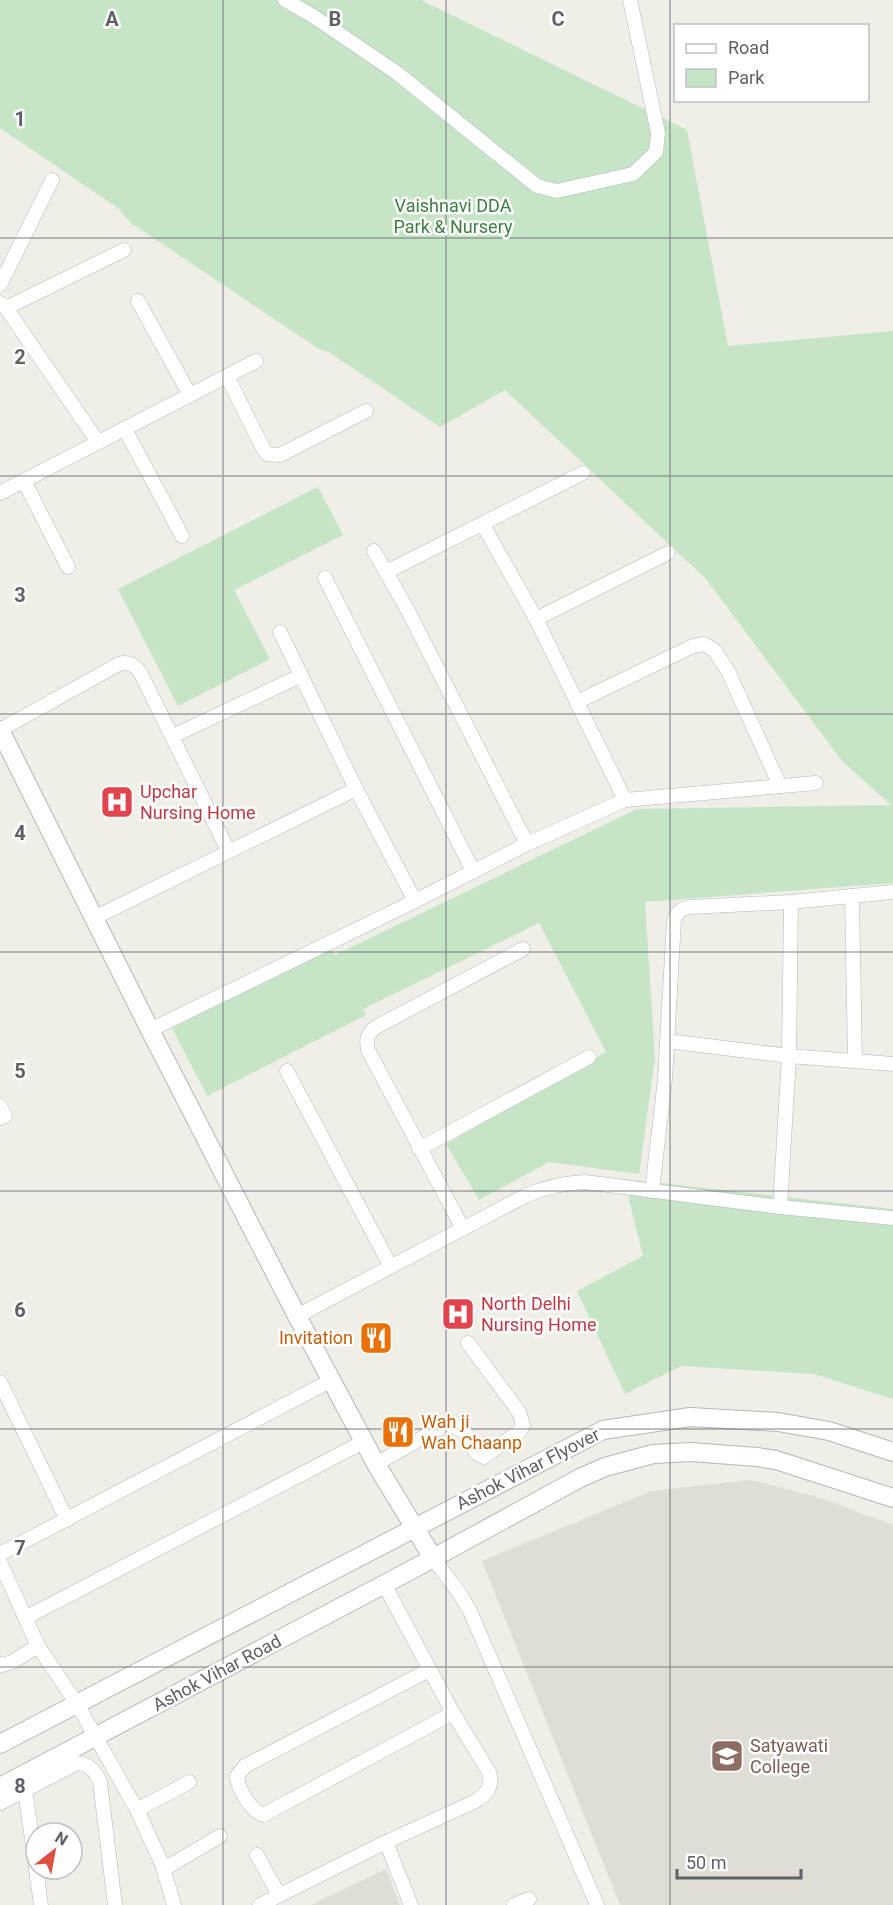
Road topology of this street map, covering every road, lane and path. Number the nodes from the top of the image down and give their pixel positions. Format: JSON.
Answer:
{"nodes":[{"id":1,"x":285,"y":0,"type":"edge"},
{"id":2,"x":630,"y":0,"type":"edge"},
{"id":3,"x":52,"y":180,"type":"dead end"},
{"id":4,"x":124,"y":250,"type":"dead end"},
{"id":5,"x":0,"y":285,"type":"edge"},
{"id":6,"x":138,"y":301,"type":"dead end"},
{"id":7,"x":3,"y":305,"type":"edge"},
{"id":8,"x":256,"y":361,"type":"dead end"},
{"id":9,"x":227,"y":376,"type":"junction"},
{"id":10,"x":190,"y":395,"type":"junction"},
{"id":11,"x":366,"y":411,"type":"dead end"},
{"id":12,"x":125,"y":429,"type":"junction"},
{"id":13,"x":98,"y":442,"type":"junction"},
{"id":14,"x":584,"y":473,"type":"dead end"},
{"id":15,"x":24,"y":481,"type":"junction"},
{"id":16,"x":0,"y":493,"type":"edge"},
{"id":17,"x":483,"y":525,"type":"junction"},
{"id":18,"x":182,"y":536,"type":"dead end"},
{"id":19,"x":374,"y":550,"type":"dead end"},
{"id":20,"x":668,"y":553,"type":"dead end"},
{"id":21,"x":68,"y":567,"type":"dead end"},
{"id":22,"x":386,"y":572,"type":"junction"},
{"id":23,"x":325,"y":578,"type":"dead end"},
{"id":24,"x":536,"y":619,"type":"junction"},
{"id":25,"x":280,"y":632,"type":"dead end"},
{"id":26,"x":300,"y":676,"type":"junction"},
{"id":27,"x":577,"y":702,"type":"junction"},
{"id":28,"x":0,"y":730,"type":"edge"},
{"id":29,"x":173,"y":736,"type":"junction"},
{"id":30,"x":816,"y":783,"type":"dead end"},
{"id":31,"x":780,"y":786,"type":"junction"},
{"id":32,"x":356,"y":789,"type":"junction"},
{"id":33,"x":625,"y":800,"type":"junction"},
{"id":34,"x":527,"y":844,"type":"junction"},
{"id":35,"x":229,"y":852,"type":"junction"},
{"id":36,"x":472,"y":871,"type":"junction"},
{"id":37,"x":893,"y":892,"type":"edge"},
{"id":38,"x":852,"y":896,"type":"junction"},
{"id":39,"x":415,"y":901,"type":"junction"},
{"id":40,"x":791,"y":902,"type":"junction"},
{"id":41,"x":94,"y":918,"type":"junction"},
{"id":42,"x":523,"y":949,"type":"dead end"},
{"id":43,"x":150,"y":1030,"type":"junction"},
{"id":44,"x":667,"y":1041,"type":"junction"},
{"id":45,"x":789,"y":1056,"type":"junction"},
{"id":46,"x":589,"y":1057,"type":"dead end"},
{"id":47,"x":855,"y":1061,"type":"junction"},
{"id":48,"x":893,"y":1064,"type":"edge"},
{"id":49,"x":287,"y":1071,"type":"dead end"},
{"id":50,"x":0,"y":1106,"type":"edge"},
{"id":51,"x":0,"y":1118,"type":"edge"},
{"id":52,"x":419,"y":1149,"type":"junction"},
{"id":53,"x":652,"y":1191,"type":"junction"},
{"id":54,"x":780,"y":1207,"type":"junction"},
{"id":55,"x":893,"y":1218,"type":"edge"},
{"id":56,"x":463,"y":1229,"type":"junction"},
{"id":57,"x":391,"y":1267,"type":"junction"},
{"id":58,"x":297,"y":1316,"type":"junction"},
{"id":59,"x":468,"y":1342,"type":"dead end"},
{"id":60,"x":332,"y":1380,"type":"junction"},
{"id":61,"x":0,"y":1382,"type":"edge"},
{"id":62,"x":365,"y":1441,"type":"junction"},
{"id":63,"x":893,"y":1452,"type":"edge"},
{"id":64,"x":376,"y":1464,"type":"junction"},
{"id":65,"x":893,"y":1498,"type":"edge"},
{"id":66,"x":67,"y":1520,"type":"junction"},
{"id":67,"x":414,"y":1527,"type":"junction"},
{"id":68,"x":0,"y":1554,"type":"edge"},
{"id":69,"x":433,"y":1558,"type":"junction"},
{"id":70,"x":0,"y":1562,"type":"edge"},
{"id":71,"x":384,"y":1584,"type":"junction"},
{"id":72,"x":25,"y":1618,"type":"junction"},
{"id":73,"x":38,"y":1646,"type":"junction"},
{"id":74,"x":0,"y":1664,"type":"edge"},
{"id":75,"x":429,"y":1670,"type":"junction"},
{"id":76,"x":77,"y":1704,"type":"junction"},
{"id":77,"x":453,"y":1713,"type":"junction"},
{"id":78,"x":98,"y":1737,"type":"junction"},
{"id":79,"x":0,"y":1744,"type":"edge"},
{"id":80,"x":189,"y":1782,"type":"dead end"},
{"id":81,"x":0,"y":1787,"type":"edge"},
{"id":82,"x":25,"y":1790,"type":"junction"},
{"id":83,"x":0,"y":1803,"type":"edge"},
{"id":84,"x":136,"y":1810,"type":"junction"},
{"id":85,"x":29,"y":1821,"type":"edge"},
{"id":86,"x":220,"y":1836,"type":"dead end"},
{"id":87,"x":386,"y":1842,"type":"junction"},
{"id":88,"x":257,"y":1855,"type":"dead end"},
{"id":89,"x":164,"y":1869,"type":"junction"},
{"id":90,"x":38,"y":1881,"type":"edge"},
{"id":91,"x":279,"y":1895,"type":"junction"},
{"id":92,"x":529,"y":1899,"type":"dead end"},
{"id":93,"x":41,"y":1905,"type":"edge"},
{"id":94,"x":115,"y":1905,"type":"edge"},
{"id":95,"x":174,"y":1905,"type":"edge"},
{"id":96,"x":260,"y":1905,"type":"edge"},
{"id":97,"x":411,"y":1905,"type":"edge"},
{"id":98,"x":514,"y":1905,"type":"edge"},
{"id":99,"x":597,"y":1905,"type":"edge"}],
"edges":[{"from":1,"to":2,"type":"street"},
{"from":3,"to":5,"type":"street"},
{"from":4,"to":7,"type":"street"},
{"from":6,"to":10,"type":"street"},
{"from":7,"to":13,"type":"street"},
{"from":8,"to":9,"type":"street"},
{"from":9,"to":10,"type":"street"},
{"from":9,"to":11,"type":"street"},
{"from":10,"to":12,"type":"street"},
{"from":12,"to":13,"type":"street"},
{"from":12,"to":18,"type":"street"},
{"from":13,"to":15,"type":"street"},
{"from":14,"to":17,"type":"street"},
{"from":15,"to":16,"type":"street"},
{"from":15,"to":21,"type":"street"},
{"from":17,"to":22,"type":"street"},
{"from":17,"to":24,"type":"street"},
{"from":19,"to":22,"type":"street"},
{"from":20,"to":24,"type":"street"},
{"from":22,"to":34,"type":"street"},
{"from":23,"to":36,"type":"street"},
{"from":24,"to":27,"type":"street"},
{"from":25,"to":26,"type":"street"},
{"from":26,"to":29,"type":"street"},
{"from":26,"to":32,"type":"street"},
{"from":27,"to":31,"type":"street"},
{"from":27,"to":33,"type":"street"},
{"from":28,"to":29,"type":"street"},
{"from":28,"to":41,"type":"main road"},
{"from":29,"to":35,"type":"street"},
{"from":30,"to":31,"type":"street"},
{"from":31,"to":33,"type":"street"},
{"from":32,"to":35,"type":"street"},
{"from":32,"to":39,"type":"street"},
{"from":33,"to":34,"type":"street"},
{"from":34,"to":36,"type":"street"},
{"from":35,"to":41,"type":"street"},
{"from":36,"to":39,"type":"street"},
{"from":37,"to":38,"type":"street"},
{"from":38,"to":40,"type":"street"},
{"from":38,"to":47,"type":"street"},
{"from":39,"to":43,"type":"street"},
{"from":40,"to":44,"type":"street"},
{"from":40,"to":45,"type":"street"},
{"from":41,"to":43,"type":"main road"},
{"from":42,"to":52,"type":"street"},
{"from":43,"to":58,"type":"main road"},
{"from":44,"to":45,"type":"street"},
{"from":44,"to":53,"type":"street"},
{"from":45,"to":47,"type":"street"},
{"from":45,"to":54,"type":"street"},
{"from":46,"to":52,"type":"street"},
{"from":47,"to":48,"type":"street"},
{"from":49,"to":57,"type":"street"},
{"from":50,"to":51,"type":"street"},
{"from":52,"to":56,"type":"street"},
{"from":53,"to":54,"type":"street"},
{"from":53,"to":56,"type":"street"},
{"from":54,"to":55,"type":"street"},
{"from":56,"to":57,"type":"street"},
{"from":57,"to":58,"type":"street"},
{"from":58,"to":60,"type":"main road"},
{"from":59,"to":64,"type":"street"},
{"from":60,"to":62,"type":"main road"},
{"from":60,"to":66,"type":"street"},
{"from":61,"to":66,"type":"street"},
{"from":62,"to":64,"type":"main road"},
{"from":62,"to":72,"type":"street"},
{"from":63,"to":67,"type":"main road","name":"Ashok Vihar Flyover"},
{"from":64,"to":67,"type":"main road"},
{"from":65,"to":69,"type":"main road","name":"Ashok Vihar Flyover"},
{"from":66,"to":68,"type":"street"},
{"from":67,"to":69,"type":"main road"},
{"from":67,"to":76,"type":"main road","name":"Ashok Vihar Road"},
{"from":69,"to":71,"type":"main road","name":"Ashok Vihar Road"},
{"from":69,"to":99,"type":"street"},
{"from":70,"to":72,"type":"street"},
{"from":71,"to":75,"type":"street"},
{"from":71,"to":78,"type":"main road","name":"Ashok Vihar Road"},
{"from":72,"to":73,"type":"street"},
{"from":73,"to":74,"type":"street"},
{"from":73,"to":76,"type":"street"},
{"from":75,"to":77,"type":"street"},
{"from":75,"to":77,"type":"street"},
{"from":76,"to":78,"type":"street"},
{"from":76,"to":79,"type":"main road","name":"Ashok Vihar Road"},
{"from":77,"to":87,"type":"street"},
{"from":78,"to":81,"type":"main road","name":"Ashok Vihar Road"},
{"from":78,"to":84,"type":"street"},
{"from":80,"to":84,"type":"street"},
{"from":82,"to":83,"type":"street"},
{"from":82,"to":85,"type":"street"},
{"from":82,"to":94,"type":"street"},
{"from":84,"to":89,"type":"street"},
{"from":86,"to":89,"type":"street"},
{"from":87,"to":91,"type":"street"},
{"from":87,"to":97,"type":"street"},
{"from":88,"to":91,"type":"street"},
{"from":89,"to":95,"type":"street"},
{"from":90,"to":93,"type":"street"},
{"from":91,"to":96,"type":"street"},
{"from":92,"to":98,"type":"street"}]}
